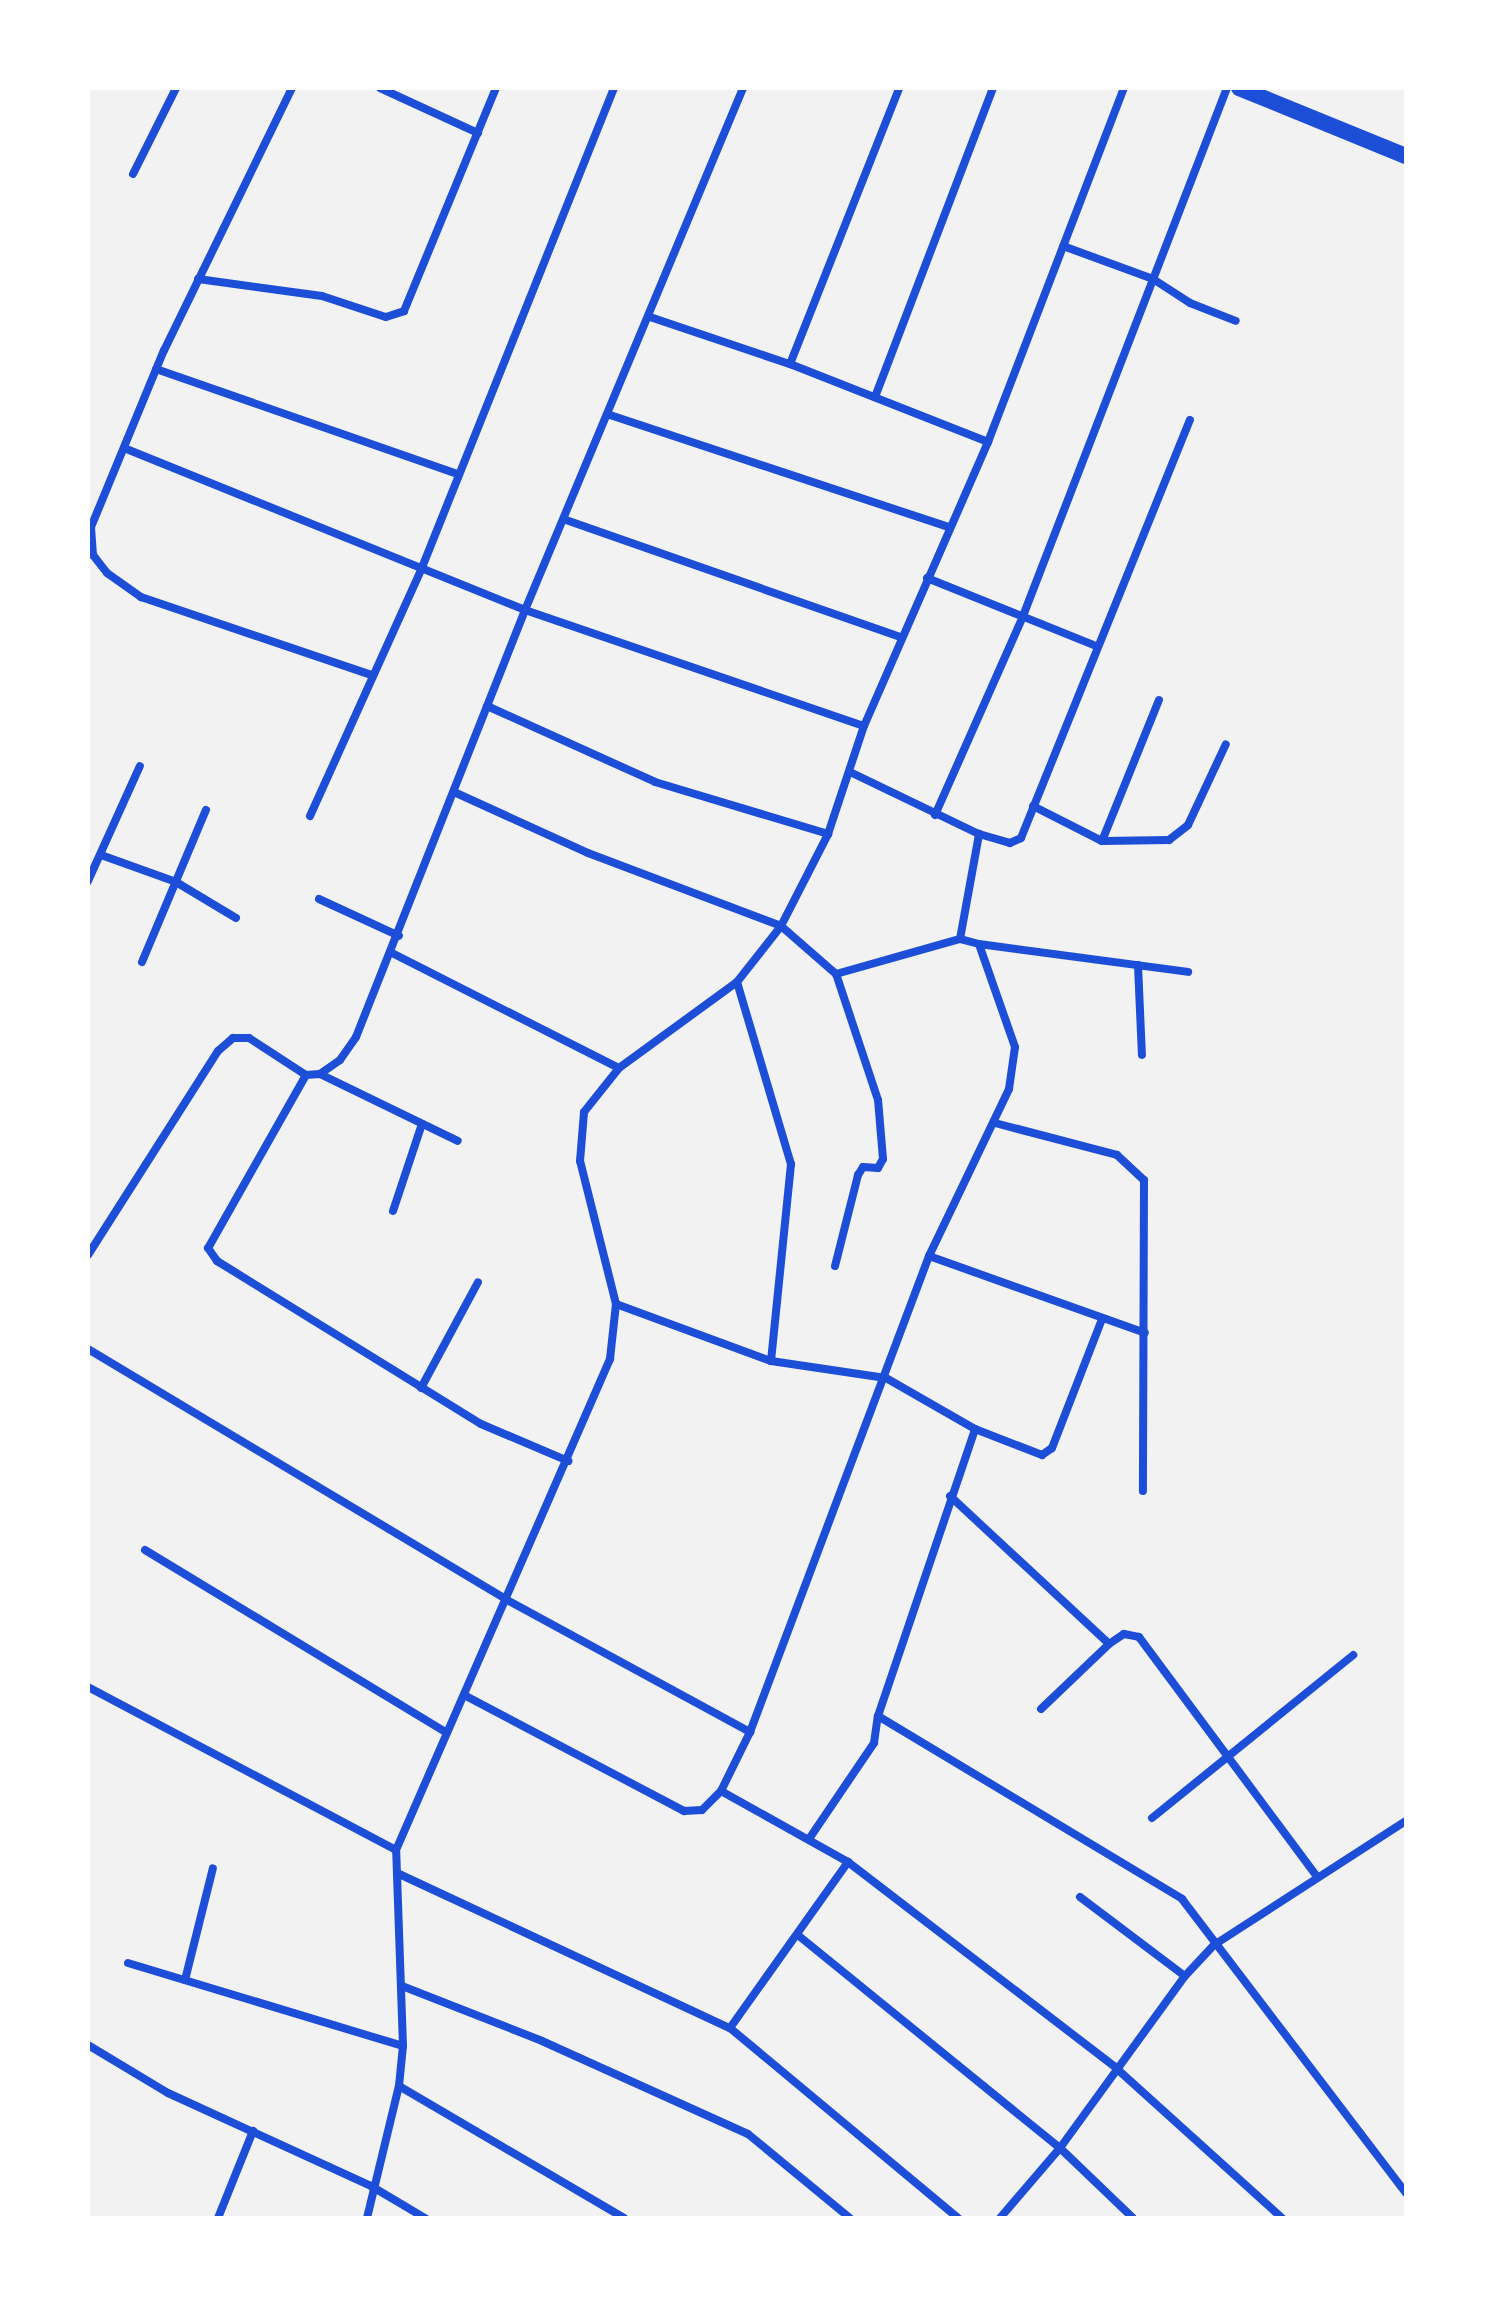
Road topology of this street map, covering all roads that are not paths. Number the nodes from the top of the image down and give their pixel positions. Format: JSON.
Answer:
{"nodes":[{"id":1,"x":176,"y":88,"type":"edge"},
{"id":2,"x":292,"y":88,"type":"edge"},
{"id":3,"x":380,"y":88,"type":"edge"},
{"id":4,"x":496,"y":88,"type":"edge"},
{"id":5,"x":614,"y":88,"type":"edge"},
{"id":6,"x":743,"y":88,"type":"edge"},
{"id":7,"x":899,"y":88,"type":"edge"},
{"id":8,"x":993,"y":88,"type":"edge"},
{"id":9,"x":1124,"y":88,"type":"edge"},
{"id":10,"x":1227,"y":88,"type":"edge"},
{"id":11,"x":1239,"y":88,"type":"edge"},
{"id":12,"x":478,"y":133,"type":"junction"},
{"id":13,"x":1406,"y":156,"type":"edge"},
{"id":14,"x":133,"y":174,"type":"dead end"},
{"id":15,"x":1063,"y":246,"type":"junction"},
{"id":16,"x":198,"y":279,"type":"junction"},
{"id":17,"x":1153,"y":279,"type":"junction"},
{"id":18,"x":650,"y":317,"type":"junction"},
{"id":19,"x":1236,"y":321,"type":"dead end"},
{"id":20,"x":790,"y":364,"type":"junction"},
{"id":21,"x":156,"y":369,"type":"junction"},
{"id":22,"x":875,"y":397,"type":"junction"},
{"id":23,"x":610,"y":415,"type":"junction"},
{"id":24,"x":1190,"y":420,"type":"dead end"},
{"id":25,"x":988,"y":442,"type":"junction"},
{"id":26,"x":124,"y":448,"type":"junction"},
{"id":27,"x":458,"y":474,"type":"junction"},
{"id":28,"x":566,"y":520,"type":"junction"},
{"id":29,"x":949,"y":527,"type":"junction"},
{"id":30,"x":421,"y":570,"type":"junction"},
{"id":31,"x":927,"y":578,"type":"junction"},
{"id":32,"x":525,"y":610,"type":"junction"},
{"id":33,"x":1023,"y":616,"type":"junction"},
{"id":34,"x":901,"y":637,"type":"junction"},
{"id":35,"x":1096,"y":646,"type":"junction"},
{"id":36,"x":371,"y":675,"type":"junction"},
{"id":37,"x":1159,"y":700,"type":"dead end"},
{"id":38,"x":487,"y":706,"type":"junction"},
{"id":39,"x":864,"y":726,"type":"junction"},
{"id":40,"x":1226,"y":744,"type":"dead end"},
{"id":41,"x":140,"y":766,"type":"dead end"},
{"id":42,"x":850,"y":772,"type":"junction"},
{"id":43,"x":454,"y":792,"type":"junction"},
{"id":44,"x":1033,"y":806,"type":"junction"},
{"id":45,"x":206,"y":810,"type":"dead end"},
{"id":46,"x":935,"y":815,"type":"junction"},
{"id":47,"x":310,"y":816,"type":"dead end"},
{"id":48,"x":828,"y":834,"type":"junction"},
{"id":49,"x":979,"y":834,"type":"junction"},
{"id":50,"x":1102,"y":841,"type":"junction"},
{"id":51,"x":101,"y":855,"type":"junction"},
{"id":52,"x":88,"y":881,"type":"edge"},
{"id":53,"x":176,"y":882,"type":"junction"},
{"id":54,"x":319,"y":899,"type":"dead end"},
{"id":55,"x":236,"y":918,"type":"dead end"},
{"id":56,"x":781,"y":926,"type":"junction"},
{"id":57,"x":399,"y":936,"type":"junction"},
{"id":58,"x":960,"y":939,"type":"junction"},
{"id":59,"x":979,"y":944,"type":"junction"},
{"id":60,"x":392,"y":953,"type":"junction"},
{"id":61,"x":142,"y":962,"type":"dead end"},
{"id":62,"x":1138,"y":965,"type":"junction"},
{"id":63,"x":1188,"y":972,"type":"dead end"},
{"id":64,"x":836,"y":974,"type":"junction"},
{"id":65,"x":737,"y":982,"type":"junction"},
{"id":66,"x":1142,"y":1055,"type":"dead end"},
{"id":67,"x":619,"y":1068,"type":"junction"},
{"id":68,"x":320,"y":1074,"type":"junction"},
{"id":69,"x":306,"y":1075,"type":"junction"},
{"id":70,"x":995,"y":1123,"type":"junction"},
{"id":71,"x":422,"y":1124,"type":"junction"},
{"id":72,"x":458,"y":1141,"type":"dead end"},
{"id":73,"x":393,"y":1211,"type":"dead end"},
{"id":74,"x":88,"y":1255,"type":"edge"},
{"id":75,"x":929,"y":1256,"type":"junction"},
{"id":76,"x":835,"y":1266,"type":"dead end"},
{"id":77,"x":478,"y":1282,"type":"dead end"},
{"id":78,"x":616,"y":1304,"type":"junction"},
{"id":79,"x":1102,"y":1319,"type":"junction"},
{"id":80,"x":1145,"y":1333,"type":"junction"},
{"id":81,"x":88,"y":1349,"type":"edge"},
{"id":82,"x":771,"y":1361,"type":"junction"},
{"id":83,"x":886,"y":1378,"type":"junction"},
{"id":84,"x":421,"y":1388,"type":"junction"},
{"id":85,"x":975,"y":1429,"type":"junction"},
{"id":86,"x":568,"y":1461,"type":"junction"},
{"id":87,"x":1143,"y":1491,"type":"dead end"},
{"id":88,"x":950,"y":1496,"type":"junction"},
{"id":89,"x":145,"y":1550,"type":"dead end"},
{"id":90,"x":507,"y":1600,"type":"junction"},
{"id":91,"x":1109,"y":1644,"type":"junction"},
{"id":92,"x":1353,"y":1655,"type":"dead end"},
{"id":93,"x":88,"y":1687,"type":"edge"},
{"id":94,"x":464,"y":1695,"type":"junction"},
{"id":95,"x":1041,"y":1709,"type":"dead end"},
{"id":96,"x":878,"y":1716,"type":"junction"},
{"id":97,"x":446,"y":1732,"type":"junction"},
{"id":98,"x":750,"y":1732,"type":"junction"},
{"id":99,"x":1228,"y":1754,"type":"junction"},
{"id":100,"x":721,"y":1791,"type":"junction"},
{"id":101,"x":1152,"y":1818,"type":"dead end"},
{"id":102,"x":1406,"y":1821,"type":"edge"},
{"id":103,"x":809,"y":1839,"type":"junction"},
{"id":104,"x":396,"y":1850,"type":"junction"},
{"id":105,"x":848,"y":1862,"type":"junction"},
{"id":106,"x":213,"y":1868,"type":"dead end"},
{"id":107,"x":397,"y":1873,"type":"junction"},
{"id":108,"x":1316,"y":1875,"type":"junction"},
{"id":109,"x":1080,"y":1897,"type":"dead end"},
{"id":110,"x":799,"y":1936,"type":"junction"},
{"id":111,"x":1214,"y":1945,"type":"junction"},
{"id":112,"x":128,"y":1963,"type":"dead end"},
{"id":113,"x":1185,"y":1976,"type":"junction"},
{"id":114,"x":185,"y":1980,"type":"junction"},
{"id":115,"x":402,"y":1986,"type":"junction"},
{"id":116,"x":730,"y":2028,"type":"junction"},
{"id":117,"x":88,"y":2045,"type":"edge"},
{"id":118,"x":403,"y":2046,"type":"junction"},
{"id":119,"x":1116,"y":2068,"type":"junction"},
{"id":120,"x":399,"y":2086,"type":"junction"},
{"id":121,"x":253,"y":2131,"type":"junction"},
{"id":122,"x":1060,"y":2148,"type":"junction"},
{"id":123,"x":371,"y":2186,"type":"junction"},
{"id":124,"x":1406,"y":2193,"type":"edge"},
{"id":125,"x":218,"y":2218,"type":"edge"},
{"id":126,"x":367,"y":2218,"type":"edge"},
{"id":127,"x":425,"y":2218,"type":"edge"},
{"id":128,"x":624,"y":2218,"type":"edge"},
{"id":129,"x":850,"y":2218,"type":"edge"},
{"id":130,"x":958,"y":2218,"type":"edge"},
{"id":131,"x":1000,"y":2218,"type":"edge"},
{"id":132,"x":1133,"y":2218,"type":"edge"},
{"id":133,"x":1282,"y":2218,"type":"edge"}],
"edges":[{"from":1,"to":14,"type":"street"},
{"from":2,"to":16,"type":"street"},
{"from":3,"to":12,"type":"street"},
{"from":4,"to":12,"type":"street"},
{"from":5,"to":27,"type":"street"},
{"from":6,"to":18,"type":"street"},
{"from":7,"to":20,"type":"street"},
{"from":8,"to":22,"type":"street"},
{"from":9,"to":15,"type":"street"},
{"from":10,"to":17,"type":"street"},
{"from":11,"to":13,"type":"main road"},
{"from":12,"to":16,"type":"street"},
{"from":15,"to":17,"type":"street"},
{"from":15,"to":25,"type":"street"},
{"from":16,"to":21,"type":"street"},
{"from":17,"to":19,"type":"street"},
{"from":17,"to":33,"type":"street"},
{"from":18,"to":20,"type":"street"},
{"from":18,"to":23,"type":"street"},
{"from":20,"to":22,"type":"street"},
{"from":21,"to":26,"type":"street"},
{"from":21,"to":27,"type":"street"},
{"from":22,"to":25,"type":"street"},
{"from":23,"to":28,"type":"street"},
{"from":23,"to":29,"type":"street"},
{"from":24,"to":35,"type":"street"},
{"from":25,"to":29,"type":"street"},
{"from":26,"to":30,"type":"street"},
{"from":26,"to":36,"type":"street"},
{"from":27,"to":30,"type":"street"},
{"from":28,"to":32,"type":"street"},
{"from":28,"to":34,"type":"street"},
{"from":29,"to":31,"type":"street"},
{"from":30,"to":32,"type":"street"},
{"from":30,"to":36,"type":"street"},
{"from":31,"to":33,"type":"street"},
{"from":31,"to":34,"type":"street"},
{"from":32,"to":38,"type":"street"},
{"from":32,"to":39,"type":"street"},
{"from":33,"to":35,"type":"street"},
{"from":33,"to":46,"type":"street"},
{"from":34,"to":39,"type":"street"},
{"from":35,"to":44,"type":"street"},
{"from":36,"to":47,"type":"street"},
{"from":37,"to":50,"type":"street"},
{"from":38,"to":43,"type":"street"},
{"from":38,"to":48,"type":"street"},
{"from":39,"to":42,"type":"street"},
{"from":40,"to":50,"type":"street"},
{"from":41,"to":51,"type":"street"},
{"from":42,"to":46,"type":"street"},
{"from":42,"to":48,"type":"street"},
{"from":43,"to":56,"type":"street"},
{"from":43,"to":57,"type":"street"},
{"from":44,"to":49,"type":"street"},
{"from":44,"to":50,"type":"street"},
{"from":45,"to":53,"type":"street"},
{"from":46,"to":49,"type":"street"},
{"from":48,"to":56,"type":"street"},
{"from":49,"to":58,"type":"street"},
{"from":51,"to":52,"type":"street"},
{"from":51,"to":53,"type":"street"},
{"from":53,"to":55,"type":"street"},
{"from":53,"to":61,"type":"street"},
{"from":54,"to":57,"type":"street"},
{"from":56,"to":64,"type":"street"},
{"from":56,"to":65,"type":"street"},
{"from":57,"to":60,"type":"street"},
{"from":58,"to":59,"type":"street"},
{"from":58,"to":64,"type":"street"},
{"from":59,"to":62,"type":"street"},
{"from":59,"to":70,"type":"street"},
{"from":60,"to":67,"type":"street"},
{"from":60,"to":68,"type":"street"},
{"from":62,"to":63,"type":"street"},
{"from":62,"to":66,"type":"street"},
{"from":64,"to":76,"type":"street"},
{"from":65,"to":67,"type":"street"},
{"from":65,"to":82,"type":"street"},
{"from":67,"to":78,"type":"street"},
{"from":68,"to":69,"type":"street"},
{"from":68,"to":71,"type":"street"},
{"from":69,"to":74,"type":"street"},
{"from":69,"to":84,"type":"street"},
{"from":70,"to":75,"type":"street"},
{"from":70,"to":80,"type":"street"},
{"from":71,"to":72,"type":"street"},
{"from":71,"to":73,"type":"street"},
{"from":75,"to":79,"type":"street"},
{"from":75,"to":83,"type":"street"},
{"from":77,"to":84,"type":"street"},
{"from":78,"to":82,"type":"street"},
{"from":78,"to":86,"type":"street"},
{"from":79,"to":80,"type":"street"},
{"from":79,"to":85,"type":"street"},
{"from":80,"to":87,"type":"street"},
{"from":81,"to":90,"type":"street"},
{"from":82,"to":83,"type":"street"},
{"from":83,"to":85,"type":"street"},
{"from":83,"to":98,"type":"street"},
{"from":84,"to":86,"type":"street"},
{"from":85,"to":88,"type":"street"},
{"from":86,"to":90,"type":"street"},
{"from":88,"to":91,"type":"street"},
{"from":88,"to":96,"type":"street"},
{"from":89,"to":97,"type":"street"},
{"from":90,"to":94,"type":"street"},
{"from":90,"to":98,"type":"street"},
{"from":91,"to":95,"type":"street"},
{"from":91,"to":99,"type":"street"},
{"from":92,"to":99,"type":"street"},
{"from":93,"to":104,"type":"street"},
{"from":94,"to":97,"type":"street"},
{"from":94,"to":100,"type":"street"},
{"from":96,"to":103,"type":"street"},
{"from":96,"to":111,"type":"street"},
{"from":97,"to":104,"type":"street"},
{"from":98,"to":100,"type":"street"},
{"from":99,"to":101,"type":"street"},
{"from":99,"to":108,"type":"street"},
{"from":100,"to":103,"type":"street"},
{"from":102,"to":108,"type":"street"},
{"from":103,"to":105,"type":"street"},
{"from":104,"to":107,"type":"street"},
{"from":105,"to":110,"type":"street"},
{"from":105,"to":119,"type":"street"},
{"from":106,"to":114,"type":"street"},
{"from":107,"to":115,"type":"street"},
{"from":107,"to":116,"type":"street"},
{"from":108,"to":111,"type":"street"},
{"from":109,"to":113,"type":"street"},
{"from":110,"to":116,"type":"street"},
{"from":110,"to":122,"type":"street"},
{"from":111,"to":113,"type":"street"},
{"from":111,"to":124,"type":"street"},
{"from":112,"to":114,"type":"street"},
{"from":113,"to":119,"type":"street"},
{"from":114,"to":118,"type":"street"},
{"from":115,"to":118,"type":"street"},
{"from":115,"to":129,"type":"street"},
{"from":116,"to":130,"type":"street"},
{"from":117,"to":121,"type":"street"},
{"from":118,"to":120,"type":"street"},
{"from":119,"to":122,"type":"street"},
{"from":119,"to":133,"type":"street"},
{"from":120,"to":123,"type":"street"},
{"from":120,"to":128,"type":"street"},
{"from":121,"to":123,"type":"street"},
{"from":121,"to":125,"type":"street"},
{"from":122,"to":131,"type":"street"},
{"from":122,"to":132,"type":"street"},
{"from":123,"to":126,"type":"street"},
{"from":123,"to":127,"type":"street"}]}
